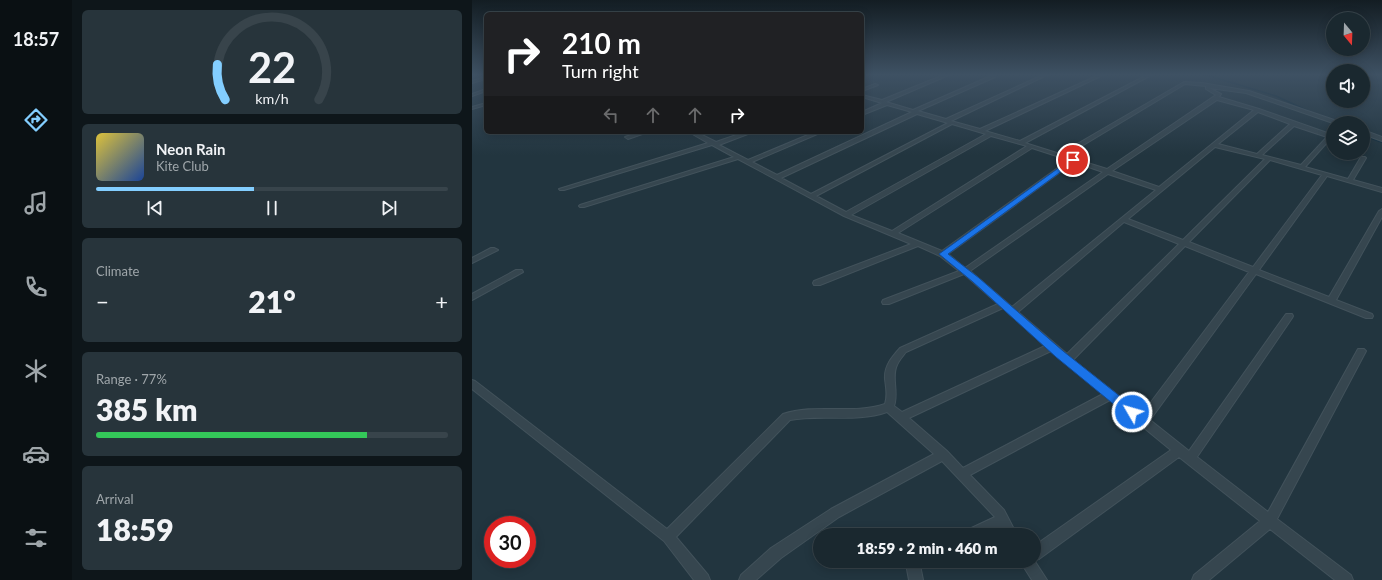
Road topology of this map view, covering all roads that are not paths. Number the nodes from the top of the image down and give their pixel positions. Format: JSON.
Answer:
{"nodes":[{"id":1,"x":879,"y":101,"type":"edge"},
{"id":2,"x":889,"y":101,"type":"edge"},
{"id":3,"x":940,"y":101,"type":"edge"},
{"id":4,"x":992,"y":101,"type":"edge"},
{"id":5,"x":1044,"y":101,"type":"edge"},
{"id":6,"x":1100,"y":101,"type":"edge"},
{"id":7,"x":1153,"y":101,"type":"edge"},
{"id":8,"x":1212,"y":101,"type":"edge"},
{"id":9,"x":1226,"y":101,"type":"edge"},
{"id":10,"x":1274,"y":101,"type":"edge"},
{"id":11,"x":885,"y":103,"type":"junction"},
{"id":12,"x":484,"y":105,"type":"edge"},
{"id":13,"x":472,"y":108,"type":"edge"},
{"id":14,"x":1257,"y":110,"type":"junction"},
{"id":15,"x":916,"y":112,"type":"junction"},
{"id":16,"x":864,"y":113,"type":"edge"},
{"id":17,"x":1326,"y":119,"type":"edge"},
{"id":18,"x":949,"y":122,"type":"junction"},
{"id":19,"x":1293,"y":124,"type":"junction"},
{"id":20,"x":980,"y":131,"type":"junction"},
{"id":21,"x":638,"y":134,"type":"edge"},
{"id":22,"x":696,"y":134,"type":"edge"},
{"id":23,"x":744,"y":134,"type":"edge"},
{"id":24,"x":814,"y":134,"type":"edge"},
{"id":25,"x":991,"y":134,"type":"junction"},
{"id":26,"x":1326,"y":134,"type":"edge"},
{"id":27,"x":1370,"y":135,"type":"edge"},
{"id":28,"x":628,"y":137,"type":"dead end"},
{"id":29,"x":1382,"y":139,"type":"edge"},
{"id":30,"x":1326,"y":141,"type":"edge"},
{"id":31,"x":1020,"y":143,"type":"junction"},
{"id":32,"x":715,"y":144,"type":"junction"},
{"id":33,"x":1214,"y":145,"type":"junction"},
{"id":34,"x":1030,"y":146,"type":"junction"},
{"id":35,"x":1061,"y":156,"type":"junction"},
{"id":36,"x":1258,"y":156,"type":"junction"},
{"id":37,"x":738,"y":157,"type":"junction"},
{"id":38,"x":1269,"y":158,"type":"junction"},
{"id":39,"x":1073,"y":160,"type":"junction"},
{"id":40,"x":1362,"y":160,"type":"edge"},
{"id":41,"x":747,"y":162,"type":"junction"},
{"id":42,"x":1302,"y":167,"type":"junction"},
{"id":43,"x":1108,"y":172,"type":"junction"},
{"id":44,"x":1326,"y":174,"type":"junction"},
{"id":45,"x":778,"y":177,"type":"junction"},
{"id":46,"x":1350,"y":181,"type":"junction"},
{"id":47,"x":562,"y":189,"type":"dead end"},
{"id":48,"x":1160,"y":189,"type":"junction"},
{"id":49,"x":1382,"y":190,"type":"edge"},
{"id":50,"x":811,"y":196,"type":"junction"},
{"id":51,"x":582,"y":206,"type":"dead end"},
{"id":52,"x":1382,"y":211,"type":"edge"},
{"id":53,"x":846,"y":215,"type":"junction"},
{"id":54,"x":1123,"y":219,"type":"junction"},
{"id":55,"x":892,"y":234,"type":"junction"},
{"id":56,"x":1185,"y":243,"type":"junction"},
{"id":57,"x":917,"y":244,"type":"junction"},
{"id":58,"x":494,"y":250,"type":"dead end"},
{"id":59,"x":943,"y":254,"type":"junction"},
{"id":60,"x":472,"y":261,"type":"edge"},
{"id":61,"x":965,"y":271,"type":"junction"},
{"id":62,"x":1255,"y":271,"type":"junction"},
{"id":63,"x":519,"y":272,"type":"dead end"},
{"id":64,"x":816,"y":284,"type":"dead end"},
{"id":65,"x":472,"y":297,"type":"edge"},
{"id":66,"x":1331,"y":300,"type":"junction"},
{"id":67,"x":886,"y":302,"type":"dead end"},
{"id":68,"x":1002,"y":304,"type":"junction"},
{"id":69,"x":1012,"y":312,"type":"junction"},
{"id":70,"x":1289,"y":316,"type":"dead end"},
{"id":71,"x":1370,"y":316,"type":"dead end"},
{"id":72,"x":1052,"y":347,"type":"junction"},
{"id":73,"x":1361,"y":351,"type":"dead end"},
{"id":74,"x":1067,"y":360,"type":"junction"},
{"id":75,"x":472,"y":384,"type":"edge"},
{"id":76,"x":1110,"y":395,"type":"junction"},
{"id":77,"x":889,"y":407,"type":"junction"},
{"id":78,"x":900,"y":418,"type":"junction"},
{"id":79,"x":1143,"y":421,"type":"junction"},
{"id":80,"x":1180,"y":450,"type":"junction"},
{"id":81,"x":943,"y":455,"type":"junction"},
{"id":82,"x":1190,"y":458,"type":"junction"},
{"id":83,"x":962,"y":474,"type":"junction"},
{"id":84,"x":1003,"y":520,"type":"junction"},
{"id":85,"x":1269,"y":522,"type":"junction"},
{"id":86,"x":985,"y":528,"type":"edge"},
{"id":87,"x":1007,"y":528,"type":"edge"},
{"id":88,"x":668,"y":537,"type":"junction"},
{"id":89,"x":1041,"y":549,"type":"edge"},
{"id":90,"x":914,"y":568,"type":"edge"},
{"id":91,"x":1032,"y":568,"type":"edge"},
{"id":92,"x":703,"y":580,"type":"edge"},
{"id":93,"x":746,"y":580,"type":"edge"},
{"id":94,"x":916,"y":580,"type":"edge"},
{"id":95,"x":1040,"y":580,"type":"edge"},
{"id":96,"x":1199,"y":580,"type":"edge"},
{"id":97,"x":1346,"y":580,"type":"edge"}],
"edges":[{"from":1,"to":11,"type":"street"},
{"from":2,"to":11,"type":"street"},
{"from":3,"to":15,"type":"street"},
{"from":4,"to":18,"type":"street"},
{"from":5,"to":20,"type":"street"},
{"from":6,"to":31,"type":"street"},
{"from":7,"to":35,"type":"street"},
{"from":8,"to":43,"type":"street"},
{"from":9,"to":14,"type":"street"},
{"from":10,"to":17,"type":"street"},
{"from":11,"to":15,"type":"street"},
{"from":11,"to":16,"type":"street"},
{"from":12,"to":13,"type":"street"},
{"from":14,"to":19,"type":"street"},
{"from":14,"to":33,"type":"street"},
{"from":15,"to":18,"type":"street"},
{"from":15,"to":45,"type":"street"},
{"from":18,"to":20,"type":"street"},
{"from":18,"to":50,"type":"street"},
{"from":19,"to":26,"type":"street"},
{"from":19,"to":36,"type":"street"},
{"from":20,"to":25,"type":"street"},
{"from":21,"to":28,"type":"street"},
{"from":22,"to":32,"type":"street"},
{"from":23,"to":32,"type":"street"},
{"from":24,"to":41,"type":"street"},
{"from":25,"to":31,"type":"street"},
{"from":25,"to":53,"type":"street"},
{"from":27,"to":29,"type":"street"},
{"from":30,"to":42,"type":"street"},
{"from":31,"to":34,"type":"street"},
{"from":32,"to":37,"type":"street"},
{"from":32,"to":47,"type":"street"},
{"from":33,"to":36,"type":"street"},
{"from":33,"to":48,"type":"street"},
{"from":34,"to":35,"type":"street"},
{"from":34,"to":55,"type":"street"},
{"from":35,"to":39,"type":"street"},
{"from":36,"to":38,"type":"street"},
{"from":37,"to":41,"type":"street"},
{"from":37,"to":51,"type":"street"},
{"from":38,"to":42,"type":"street"},
{"from":38,"to":56,"type":"street"},
{"from":39,"to":43,"type":"street"},
{"from":39,"to":59,"type":"street"},
{"from":40,"to":46,"type":"street"},
{"from":41,"to":45,"type":"street"},
{"from":42,"to":44,"type":"street"},
{"from":43,"to":48,"type":"street"},
{"from":43,"to":61,"type":"street"},
{"from":44,"to":46,"type":"street"},
{"from":44,"to":62,"type":"street"},
{"from":45,"to":50,"type":"street"},
{"from":46,"to":49,"type":"street"},
{"from":48,"to":54,"type":"street"},
{"from":50,"to":53,"type":"street"},
{"from":52,"to":66,"type":"street"},
{"from":53,"to":55,"type":"street"},
{"from":54,"to":56,"type":"street"},
{"from":54,"to":69,"type":"street"},
{"from":55,"to":57,"type":"street"},
{"from":56,"to":62,"type":"street"},
{"from":56,"to":74,"type":"street"},
{"from":57,"to":59,"type":"street"},
{"from":57,"to":64,"type":"street"},
{"from":58,"to":60,"type":"street"},
{"from":59,"to":61,"type":"street"},
{"from":61,"to":67,"type":"street"},
{"from":61,"to":68,"type":"street"},
{"from":62,"to":66,"type":"street"},
{"from":62,"to":79,"type":"street"},
{"from":63,"to":65,"type":"street"},
{"from":66,"to":71,"type":"street"},
{"from":68,"to":69,"type":"street"},
{"from":68,"to":77,"type":"street"},
{"from":69,"to":72,"type":"street"},
{"from":70,"to":82,"type":"street"},
{"from":72,"to":74,"type":"street"},
{"from":72,"to":78,"type":"street"},
{"from":73,"to":85,"type":"street"},
{"from":74,"to":76,"type":"street"},
{"from":75,"to":88,"type":"street"},
{"from":76,"to":79,"type":"street"},
{"from":76,"to":83,"type":"street"},
{"from":77,"to":78,"type":"street"},
{"from":77,"to":88,"type":"street"},
{"from":78,"to":81,"type":"street"},
{"from":79,"to":80,"type":"street"},
{"from":80,"to":82,"type":"street"},
{"from":80,"to":89,"type":"street"},
{"from":81,"to":83,"type":"street"},
{"from":81,"to":93,"type":"street"},
{"from":82,"to":85,"type":"street"},
{"from":83,"to":84,"type":"street"},
{"from":84,"to":86,"type":"street"},
{"from":84,"to":87,"type":"street"},
{"from":85,"to":96,"type":"street"},
{"from":85,"to":97,"type":"street"},
{"from":88,"to":92,"type":"street"},
{"from":90,"to":94,"type":"street"},
{"from":91,"to":95,"type":"street"}]}
